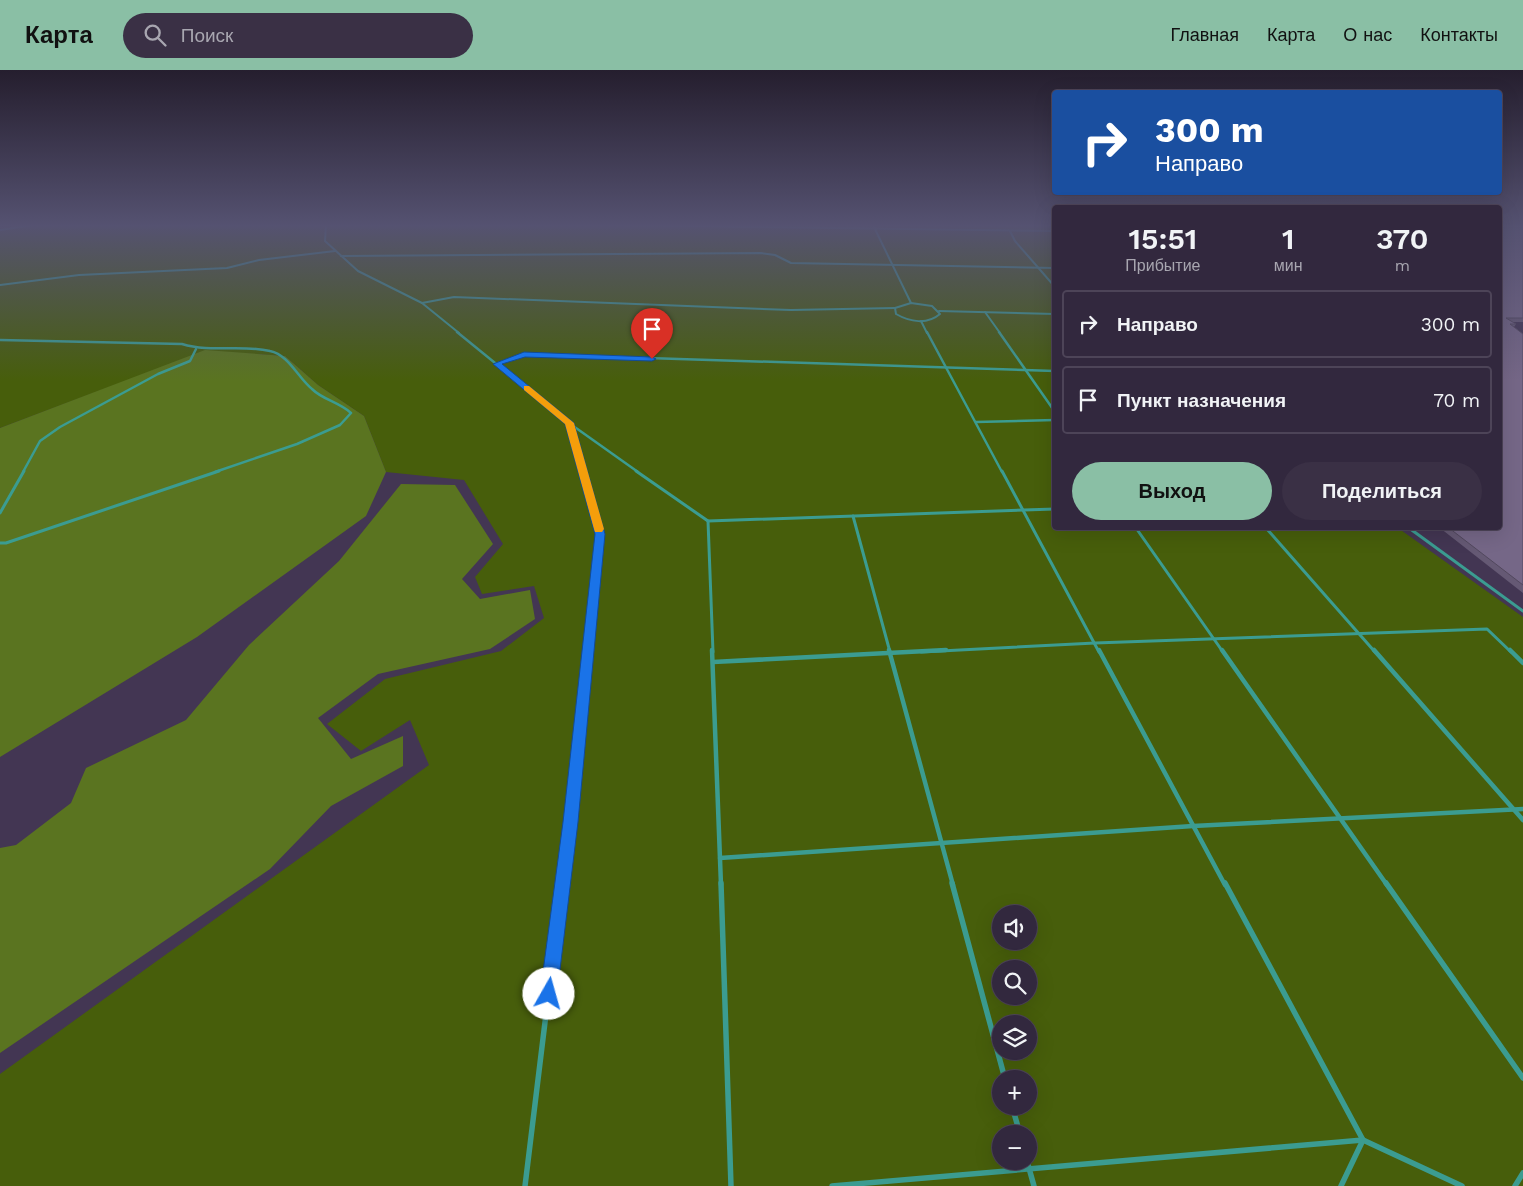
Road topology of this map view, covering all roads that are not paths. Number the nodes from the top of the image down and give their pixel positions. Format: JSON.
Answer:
{"nodes":[{"id":1,"x":63,"y":277,"type":"edge"},
{"id":2,"x":370,"y":277,"type":"edge"},
{"id":3,"x":898,"y":277,"type":"edge"},
{"id":4,"x":0,"y":285,"type":"edge"},
{"id":5,"x":422,"y":303,"type":"junction"},
{"id":6,"x":911,"y":303,"type":"junction"},
{"id":7,"x":896,"y":308,"type":"junction"},
{"id":8,"x":939,"y":311,"type":"junction"},
{"id":9,"x":985,"y":312,"type":"junction"},
{"id":10,"x":1052,"y":314,"type":"edge"},
{"id":11,"x":921,"y":321,"type":"junction"},
{"id":12,"x":0,"y":340,"type":"edge"},
{"id":13,"x":196,"y":349,"type":"junction"},
{"id":14,"x":496,"y":364,"type":"junction"},
{"id":15,"x":946,"y":368,"type":"junction"},
{"id":16,"x":1025,"y":370,"type":"junction"},
{"id":17,"x":1052,"y":371,"type":"edge"},
{"id":18,"x":1052,"y":408,"type":"edge"},
{"id":19,"x":1052,"y":420,"type":"edge"},
{"id":20,"x":976,"y":422,"type":"junction"},
{"id":21,"x":569,"y":423,"type":"junction"},
{"id":22,"x":1052,"y":509,"type":"edge"},
{"id":23,"x":1023,"y":510,"type":"junction"},
{"id":24,"x":0,"y":513,"type":"edge"},
{"id":25,"x":853,"y":516,"type":"junction"},
{"id":26,"x":708,"y":521,"type":"junction"},
{"id":27,"x":1137,"y":530,"type":"edge"},
{"id":28,"x":1268,"y":530,"type":"edge"},
{"id":29,"x":1412,"y":530,"type":"edge"},
{"id":30,"x":0,"y":543,"type":"edge"},
{"id":31,"x":1523,"y":611,"type":"edge"},
{"id":32,"x":1360,"y":634,"type":"junction"},
{"id":33,"x":1214,"y":639,"type":"junction"},
{"id":34,"x":1095,"y":643,"type":"junction"},
{"id":35,"x":890,"y":653,"type":"junction"},
{"id":36,"x":713,"y":662,"type":"junction"},
{"id":37,"x":1523,"y":663,"type":"edge"},
{"id":38,"x":1523,"y":809,"type":"edge"},
{"id":39,"x":1514,"y":810,"type":"junction"},
{"id":40,"x":1340,"y":818,"type":"junction"},
{"id":41,"x":1523,"y":820,"type":"edge"},
{"id":42,"x":1193,"y":826,"type":"junction"},
{"id":43,"x":941,"y":843,"type":"junction"},
{"id":44,"x":720,"y":858,"type":"junction"},
{"id":45,"x":1003,"y":1070,"type":"edge"},
{"id":46,"x":1523,"y":1078,"type":"edge"},
{"id":47,"x":1363,"y":1140,"type":"junction"},
{"id":48,"x":1037,"y":1164,"type":"edge"},
{"id":49,"x":992,"y":1169,"type":"edge"},
{"id":50,"x":1029,"y":1170,"type":"edge"},
{"id":51,"x":1523,"y":1173,"type":"edge"},
{"id":52,"x":525,"y":1186,"type":"edge"},
{"id":53,"x":731,"y":1186,"type":"edge"},
{"id":54,"x":832,"y":1186,"type":"edge"},
{"id":55,"x":1034,"y":1186,"type":"edge"},
{"id":56,"x":1341,"y":1186,"type":"edge"},
{"id":57,"x":1462,"y":1186,"type":"edge"},
{"id":58,"x":1515,"y":1186,"type":"edge"}],
"edges":[{"from":1,"to":4,"type":"lane"},
{"from":2,"to":5,"type":"lane"},
{"from":3,"to":6,"type":"lane"},
{"from":5,"to":7,"type":"lane"},
{"from":5,"to":14,"type":"lane"},
{"from":6,"to":7,"type":"lane"},
{"from":6,"to":8,"type":"lane"},
{"from":7,"to":11,"type":"lane"},
{"from":8,"to":9,"type":"lane"},
{"from":8,"to":11,"type":"lane"},
{"from":9,"to":10,"type":"lane"},
{"from":9,"to":16,"type":"lane"},
{"from":11,"to":15,"type":"lane"},
{"from":12,"to":13,"type":"lane"},
{"from":13,"to":24,"type":"lane"},
{"from":13,"to":30,"type":"lane"},
{"from":14,"to":15,"type":"lane"},
{"from":14,"to":21,"type":"lane"},
{"from":15,"to":16,"type":"lane"},
{"from":15,"to":20,"type":"lane"},
{"from":16,"to":17,"type":"lane"},
{"from":16,"to":18,"type":"lane"},
{"from":19,"to":20,"type":"lane"},
{"from":20,"to":23,"type":"lane"},
{"from":21,"to":26,"type":"lane"},
{"from":21,"to":52,"type":"lane"},
{"from":22,"to":23,"type":"lane"},
{"from":23,"to":25,"type":"lane"},
{"from":23,"to":34,"type":"lane"},
{"from":25,"to":26,"type":"lane"},
{"from":25,"to":35,"type":"lane"},
{"from":26,"to":36,"type":"lane"},
{"from":27,"to":33,"type":"lane"},
{"from":28,"to":32,"type":"lane"},
{"from":29,"to":31,"type":"lane"},
{"from":32,"to":33,"type":"lane"},
{"from":32,"to":37,"type":"lane"},
{"from":32,"to":39,"type":"lane"},
{"from":33,"to":34,"type":"lane"},
{"from":33,"to":40,"type":"lane"},
{"from":34,"to":35,"type":"lane"},
{"from":34,"to":42,"type":"lane"},
{"from":35,"to":36,"type":"lane"},
{"from":35,"to":43,"type":"lane"},
{"from":36,"to":44,"type":"lane"},
{"from":38,"to":39,"type":"lane"},
{"from":39,"to":40,"type":"lane"},
{"from":39,"to":41,"type":"lane"},
{"from":40,"to":42,"type":"lane"},
{"from":40,"to":46,"type":"lane"},
{"from":42,"to":43,"type":"lane"},
{"from":42,"to":47,"type":"lane"},
{"from":43,"to":44,"type":"lane"},
{"from":43,"to":45,"type":"lane"},
{"from":44,"to":53,"type":"lane"},
{"from":47,"to":48,"type":"lane"},
{"from":47,"to":56,"type":"lane"},
{"from":47,"to":57,"type":"lane"},
{"from":49,"to":54,"type":"lane"},
{"from":50,"to":55,"type":"lane"},
{"from":51,"to":58,"type":"lane"}]}
